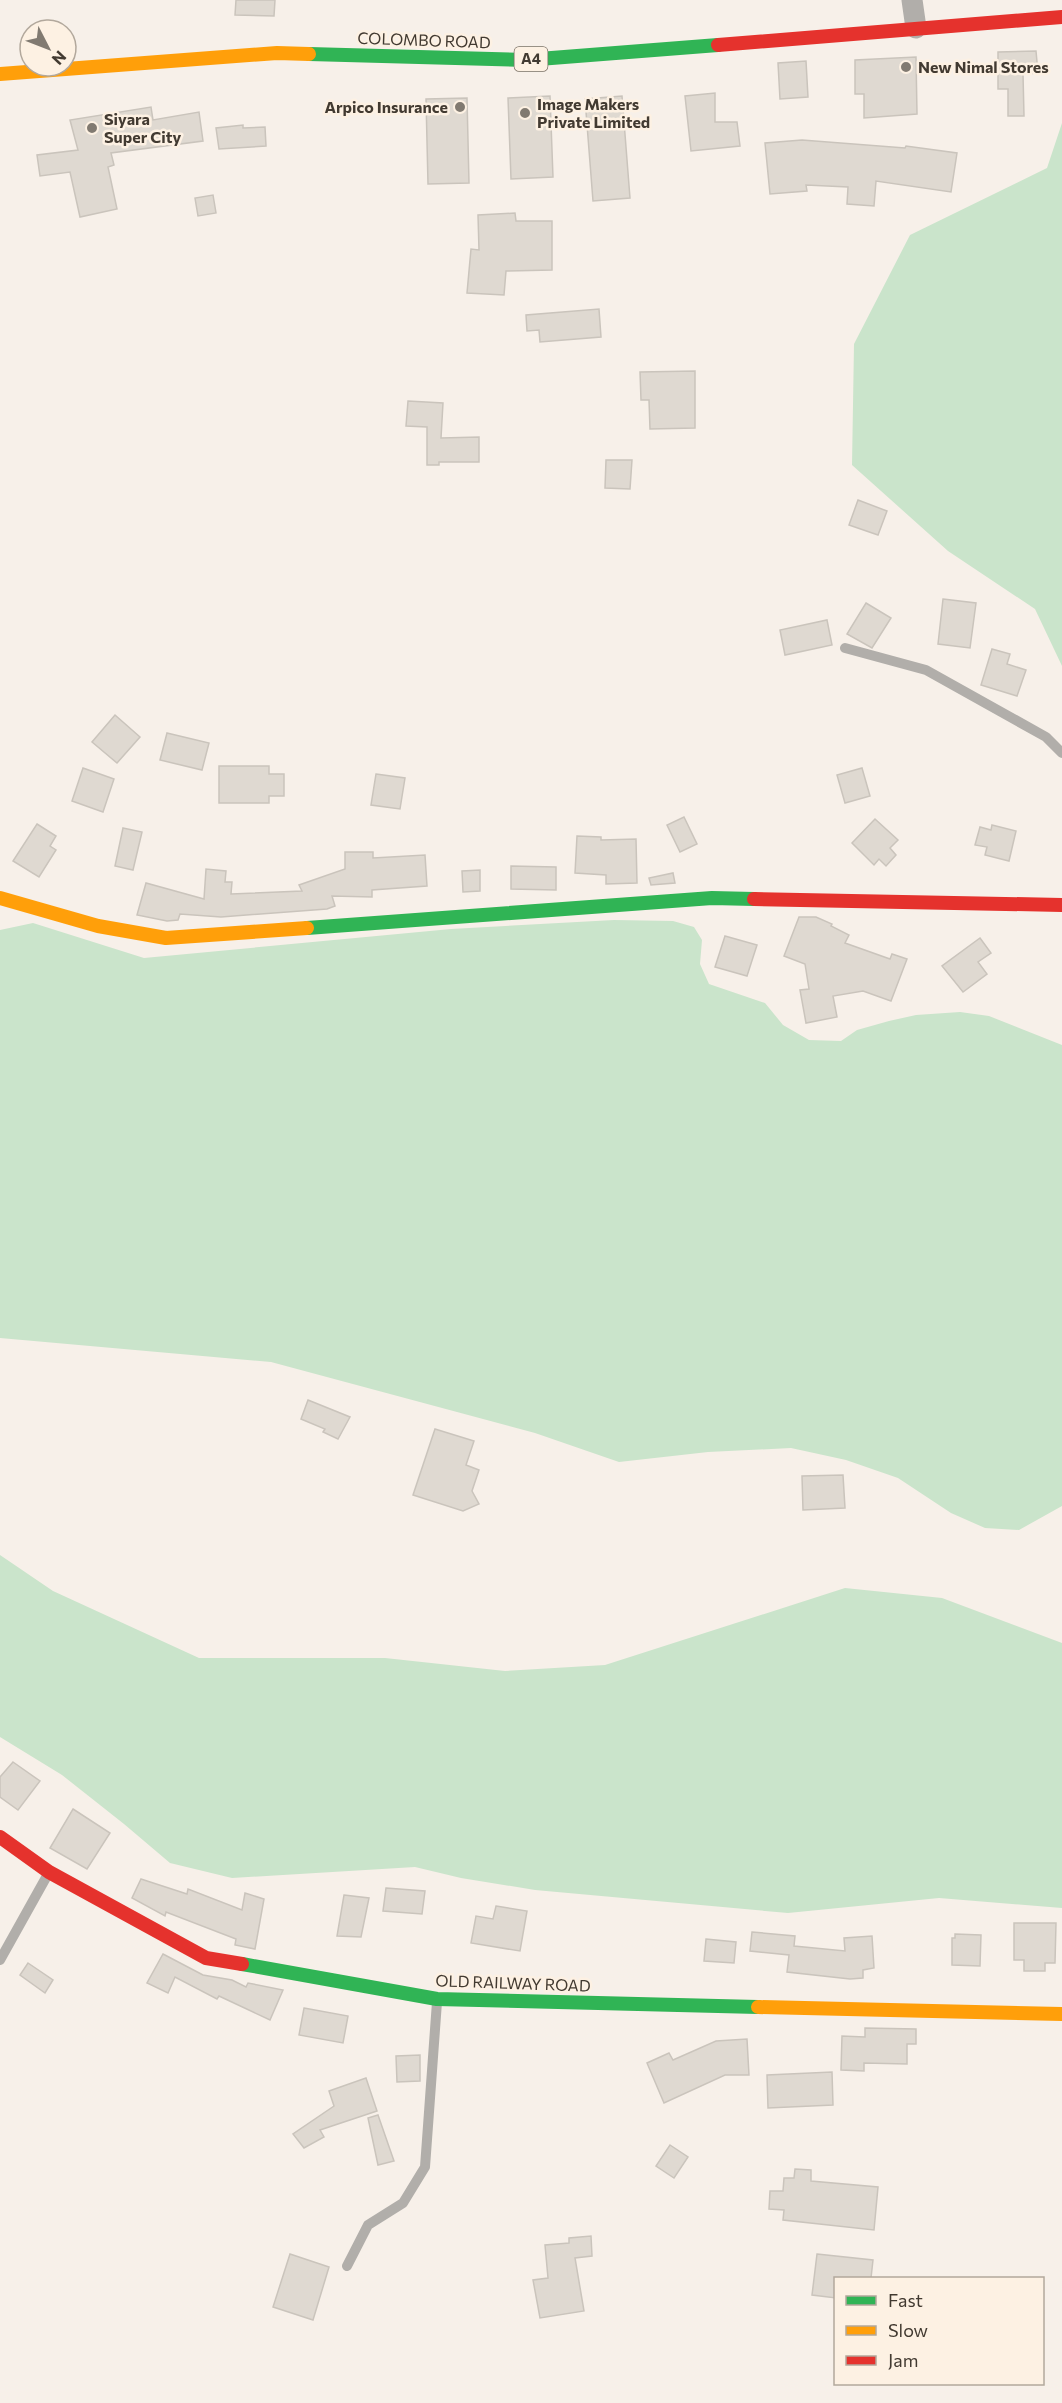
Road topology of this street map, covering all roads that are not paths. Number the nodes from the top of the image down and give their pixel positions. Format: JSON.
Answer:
{"nodes":[{"id":1,"x":912,"y":0,"type":"edge"},
{"id":2,"x":1062,"y":17,"type":"edge"},
{"id":3,"x":916,"y":28,"type":"junction"},
{"id":4,"x":0,"y":74,"type":"edge"},
{"id":5,"x":845,"y":648,"type":"dead end"},
{"id":6,"x":1062,"y":753,"type":"edge"},
{"id":7,"x":0,"y":898,"type":"edge"},
{"id":8,"x":1062,"y":905,"type":"edge"},
{"id":9,"x":0,"y":1837,"type":"edge"},
{"id":10,"x":49,"y":1872,"type":"junction"},
{"id":11,"x":0,"y":1960,"type":"edge"},
{"id":12,"x":437,"y":1999,"type":"junction"},
{"id":13,"x":1062,"y":2013,"type":"edge"},
{"id":14,"x":347,"y":2266,"type":"dead end"}],
"edges":[{"from":1,"to":3,"type":"street"},
{"from":2,"to":3,"type":"main road","name":"COLOMBO ROAD","number":"A4"},
{"from":3,"to":4,"type":"main road","name":"COLOMBO ROAD","number":"A4"},
{"from":5,"to":6,"type":"lane"},
{"from":7,"to":8,"type":"main road"},
{"from":9,"to":10,"type":"main road","name":"OLD RAILWAY ROAD"},
{"from":10,"to":11,"type":"lane"},
{"from":10,"to":12,"type":"main road","name":"OLD RAILWAY ROAD"},
{"from":12,"to":13,"type":"main road","name":"OLD RAILWAY ROAD"},
{"from":12,"to":14,"type":"lane"}]}
